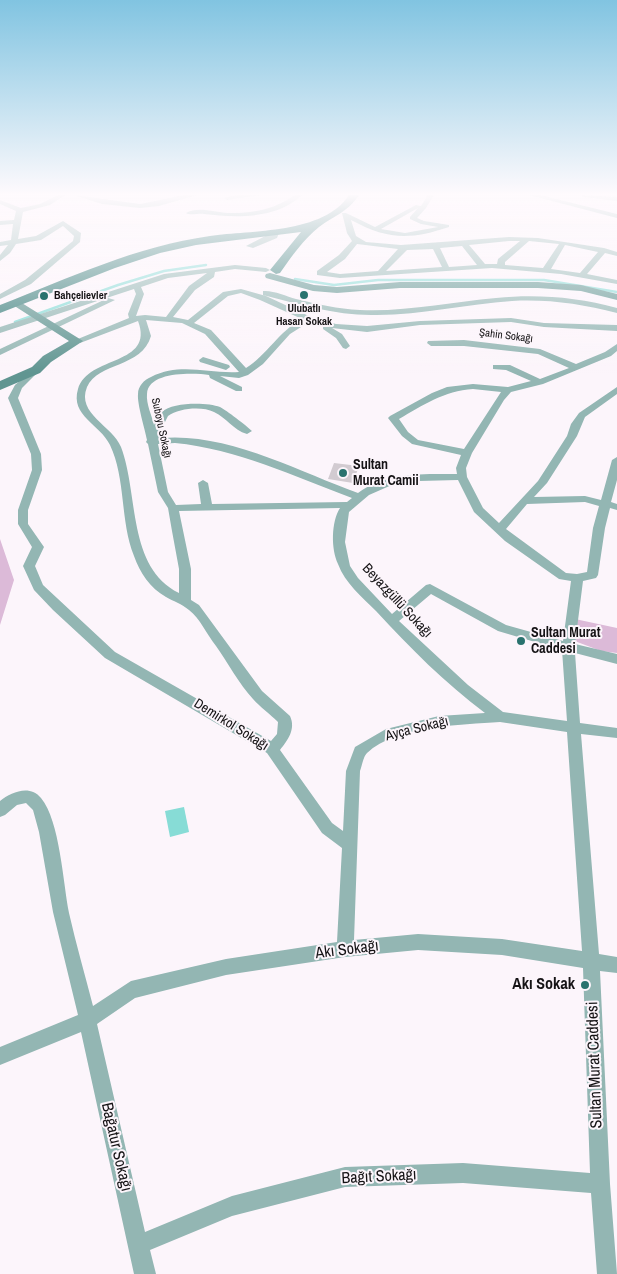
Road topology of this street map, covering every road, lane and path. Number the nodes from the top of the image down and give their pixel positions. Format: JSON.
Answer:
{"nodes":[{"id":1,"x":61,"y":254,"type":"edge"},
{"id":2,"x":146,"y":254,"type":"edge"},
{"id":3,"x":281,"y":254,"type":"edge"},
{"id":4,"x":345,"y":254,"type":"edge"},
{"id":5,"x":397,"y":254,"type":"edge"},
{"id":6,"x":439,"y":254,"type":"edge"},
{"id":7,"x":472,"y":254,"type":"edge"},
{"id":8,"x":509,"y":254,"type":"edge"},
{"id":9,"x":556,"y":254,"type":"edge"},
{"id":10,"x":600,"y":254,"type":"edge"},
{"id":11,"x":482,"y":267,"type":"junction"},
{"id":12,"x":211,"y":269,"type":"junction"},
{"id":13,"x":447,"y":269,"type":"junction"},
{"id":14,"x":504,"y":270,"type":"junction"},
{"id":15,"x":546,"y":270,"type":"junction"},
{"id":16,"x":271,"y":272,"type":"junction"},
{"id":17,"x":381,"y":272,"type":"junction"},
{"id":18,"x":582,"y":275,"type":"junction"},
{"id":19,"x":617,"y":284,"type":"edge"},
{"id":20,"x":140,"y":285,"type":"junction"},
{"id":21,"x":249,"y":293,"type":"junction"},
{"id":22,"x":617,"y":297,"type":"edge"},
{"id":23,"x":0,"y":298,"type":"edge"},
{"id":24,"x":17,"y":303,"type":"junction"},
{"id":25,"x":0,"y":309,"type":"edge"},
{"id":26,"x":617,"y":311,"type":"edge"},
{"id":27,"x":37,"y":315,"type":"junction"},
{"id":28,"x":137,"y":318,"type":"junction"},
{"id":29,"x":168,"y":318,"type":"junction"},
{"id":30,"x":308,"y":319,"type":"junction"},
{"id":31,"x":189,"y":323,"type":"junction"},
{"id":32,"x":322,"y":324,"type":"junction"},
{"id":33,"x":55,"y":327,"type":"junction"},
{"id":34,"x":617,"y":328,"type":"edge"},
{"id":35,"x":0,"y":330,"type":"edge"},
{"id":36,"x":77,"y":341,"type":"junction"},
{"id":37,"x":430,"y":343,"type":"dead end"},
{"id":38,"x":346,"y":346,"type":"dead end"},
{"id":39,"x":617,"y":347,"type":"edge"},
{"id":40,"x":0,"y":352,"type":"edge"},
{"id":41,"x":202,"y":365,"type":"junction"},
{"id":42,"x":496,"y":367,"type":"dead end"},
{"id":43,"x":576,"y":368,"type":"junction"},
{"id":44,"x":36,"y":370,"type":"junction"},
{"id":45,"x":245,"y":374,"type":"junction"},
{"id":46,"x":540,"y":382,"type":"junction"},
{"id":47,"x":0,"y":386,"type":"edge"},
{"id":48,"x":239,"y":389,"type":"dead end"},
{"id":49,"x":508,"y":390,"type":"junction"},
{"id":50,"x":617,"y":390,"type":"edge"},
{"id":51,"x":600,"y":401,"type":"junction"},
{"id":52,"x":617,"y":402,"type":"edge"},
{"id":53,"x":247,"y":431,"type":"dead end"},
{"id":54,"x":154,"y":442,"type":"junction"},
{"id":55,"x":467,"y":453,"type":"junction"},
{"id":56,"x":617,"y":460,"type":"edge"},
{"id":57,"x":462,"y":477,"type":"junction"},
{"id":58,"x":203,"y":483,"type":"dead end"},
{"id":59,"x":359,"y":497,"type":"junction"},
{"id":60,"x":524,"y":501,"type":"junction"},
{"id":61,"x":605,"y":504,"type":"junction"},
{"id":62,"x":350,"y":505,"type":"junction"},
{"id":63,"x":207,"y":507,"type":"junction"},
{"id":64,"x":617,"y":507,"type":"edge"},
{"id":65,"x":173,"y":508,"type":"junction"},
{"id":66,"x":500,"y":530,"type":"junction"},
{"id":67,"x":578,"y":578,"type":"junction"},
{"id":68,"x":185,"y":600,"type":"junction"},
{"id":69,"x":391,"y":621,"type":"junction"},
{"id":70,"x":568,"y":648,"type":"junction"},
{"id":71,"x":617,"y":659,"type":"edge"},
{"id":72,"x":500,"y":717,"type":"junction"},
{"id":73,"x":575,"y":728,"type":"junction"},
{"id":74,"x":617,"y":734,"type":"edge"},
{"id":75,"x":272,"y":749,"type":"junction"},
{"id":76,"x":0,"y":811,"type":"edge"},
{"id":77,"x":349,"y":844,"type":"junction"},
{"id":78,"x":345,"y":949,"type":"junction"},
{"id":79,"x":591,"y":960,"type":"junction"},
{"id":80,"x":617,"y":964,"type":"edge"},
{"id":81,"x":88,"y":1020,"type":"junction"},
{"id":82,"x":0,"y":1056,"type":"edge"},
{"id":83,"x":600,"y":1184,"type":"junction"},
{"id":84,"x":138,"y":1245,"type":"junction"},
{"id":85,"x":145,"y":1274,"type":"edge"},
{"id":86,"x":608,"y":1274,"type":"edge"}],
"edges":[{"from":1,"to":23,"type":"street"},
{"from":2,"to":24,"type":"main road"},
{"from":3,"to":16,"type":"main road"},
{"from":4,"to":17,"type":"street"},
{"from":5,"to":17,"type":"street"},
{"from":6,"to":13,"type":"street"},
{"from":7,"to":11,"type":"street"},
{"from":8,"to":14,"type":"street"},
{"from":9,"to":15,"type":"street"},
{"from":10,"to":18,"type":"street"},
{"from":11,"to":13,"type":"street"},
{"from":11,"to":14,"type":"street"},
{"from":12,"to":16,"type":"street"},
{"from":12,"to":20,"type":"street"},
{"from":12,"to":29,"type":"street"},
{"from":13,"to":17,"type":"street"},
{"from":14,"to":15,"type":"street"},
{"from":14,"to":16,"type":"main road"},
{"from":14,"to":19,"type":"main road"},
{"from":15,"to":18,"type":"street"},
{"from":16,"to":22,"type":"main road"},
{"from":18,"to":19,"type":"street"},
{"from":20,"to":27,"type":"street"},
{"from":20,"to":28,"type":"street"},
{"from":20,"to":33,"type":"street"},
{"from":21,"to":26,"type":"street"},
{"from":21,"to":30,"type":"street"},
{"from":21,"to":31,"type":"street"},
{"from":24,"to":25,"type":"main road"},
{"from":24,"to":27,"type":"main road"},
{"from":27,"to":33,"type":"main road"},
{"from":27,"to":35,"type":"street"},
{"from":28,"to":29,"type":"street"},
{"from":28,"to":36,"type":"street"},
{"from":28,"to":68,"type":"street"},
{"from":29,"to":31,"type":"street"},
{"from":30,"to":32,"type":"street"},
{"from":30,"to":45,"type":"street"},
{"from":31,"to":45,"type":"street"},
{"from":32,"to":34,"type":"street"},
{"from":32,"to":38,"type":"street"},
{"from":33,"to":36,"type":"main road"},
{"from":33,"to":40,"type":"street"},
{"from":36,"to":44,"type":"main road"},
{"from":37,"to":43,"type":"street","name":"Şahin Sokağı"},
{"from":39,"to":43,"type":"street"},
{"from":41,"to":45,"type":"street","name":"Suboyu Sokağı"},
{"from":41,"to":48,"type":"street"},
{"from":41,"to":54,"type":"street","name":"Suboyu Sokağı"},
{"from":42,"to":46,"type":"street"},
{"from":43,"to":46,"type":"street"},
{"from":44,"to":47,"type":"main road"},
{"from":44,"to":75,"type":"street","name":"Demirkol Sokağı"},
{"from":46,"to":49,"type":"street"},
{"from":49,"to":55,"type":"street"},
{"from":49,"to":55,"type":"street"},
{"from":50,"to":51,"type":"street"},
{"from":51,"to":52,"type":"street"},
{"from":51,"to":60,"type":"street"},
{"from":53,"to":54,"type":"street"},
{"from":54,"to":59,"type":"street"},
{"from":54,"to":65,"type":"street","name":"Suboyu Sokağı"},
{"from":55,"to":57,"type":"street"},
{"from":56,"to":61,"type":"street"},
{"from":57,"to":59,"type":"street","name":"Beyazgüllü Sokağı"},
{"from":57,"to":66,"type":"street"},
{"from":58,"to":63,"type":"street"},
{"from":59,"to":62,"type":"street","name":"Beyazgüllü Sokağı"},
{"from":60,"to":61,"type":"street"},
{"from":60,"to":66,"type":"street"},
{"from":61,"to":64,"type":"street"},
{"from":61,"to":67,"type":"street"},
{"from":62,"to":63,"type":"street"},
{"from":62,"to":69,"type":"street","name":"Beyazgüllü Sokağı"},
{"from":63,"to":65,"type":"street"},
{"from":65,"to":68,"type":"street","name":"Suboyu Sokağı"},
{"from":66,"to":67,"type":"street"},
{"from":67,"to":70,"type":"street","name":"Sultan Murat Caddesi"},
{"from":68,"to":75,"type":"street"},
{"from":69,"to":70,"type":"street"},
{"from":69,"to":72,"type":"street","name":"Beyazgüllü Sokağı"},
{"from":70,"to":71,"type":"street"},
{"from":70,"to":73,"type":"street","name":"Sultan Murat Caddesi"},
{"from":72,"to":73,"type":"street","name":"Ayça Sokağı"},
{"from":72,"to":77,"type":"street","name":"Ayça Sokağı"},
{"from":73,"to":74,"type":"street","name":"Ayça Sokağı"},
{"from":73,"to":79,"type":"street","name":"Sultan Murat Caddesi"},
{"from":75,"to":77,"type":"street","name":"Demirkol Sokağı"},
{"from":76,"to":81,"type":"street","name":"Bağatur Sokağı"},
{"from":77,"to":78,"type":"street","name":"Ayça Sokağı"},
{"from":78,"to":79,"type":"street","name":"Akı Sokağı"},
{"from":78,"to":81,"type":"street","name":"Akı Sokağı"},
{"from":79,"to":80,"type":"street","name":"Akı Sokağı"},
{"from":79,"to":83,"type":"street","name":"Sultan Murat Caddesi"},
{"from":81,"to":82,"type":"street","name":"Akı Sokağı"},
{"from":81,"to":84,"type":"street","name":"Bağatur Sokağı"},
{"from":83,"to":84,"type":"street","name":"Bağıt Sokağı"},
{"from":83,"to":86,"type":"street","name":"Sultan Murat Caddesi"},
{"from":84,"to":85,"type":"street","name":"Bağatur Sokağı"}]}
